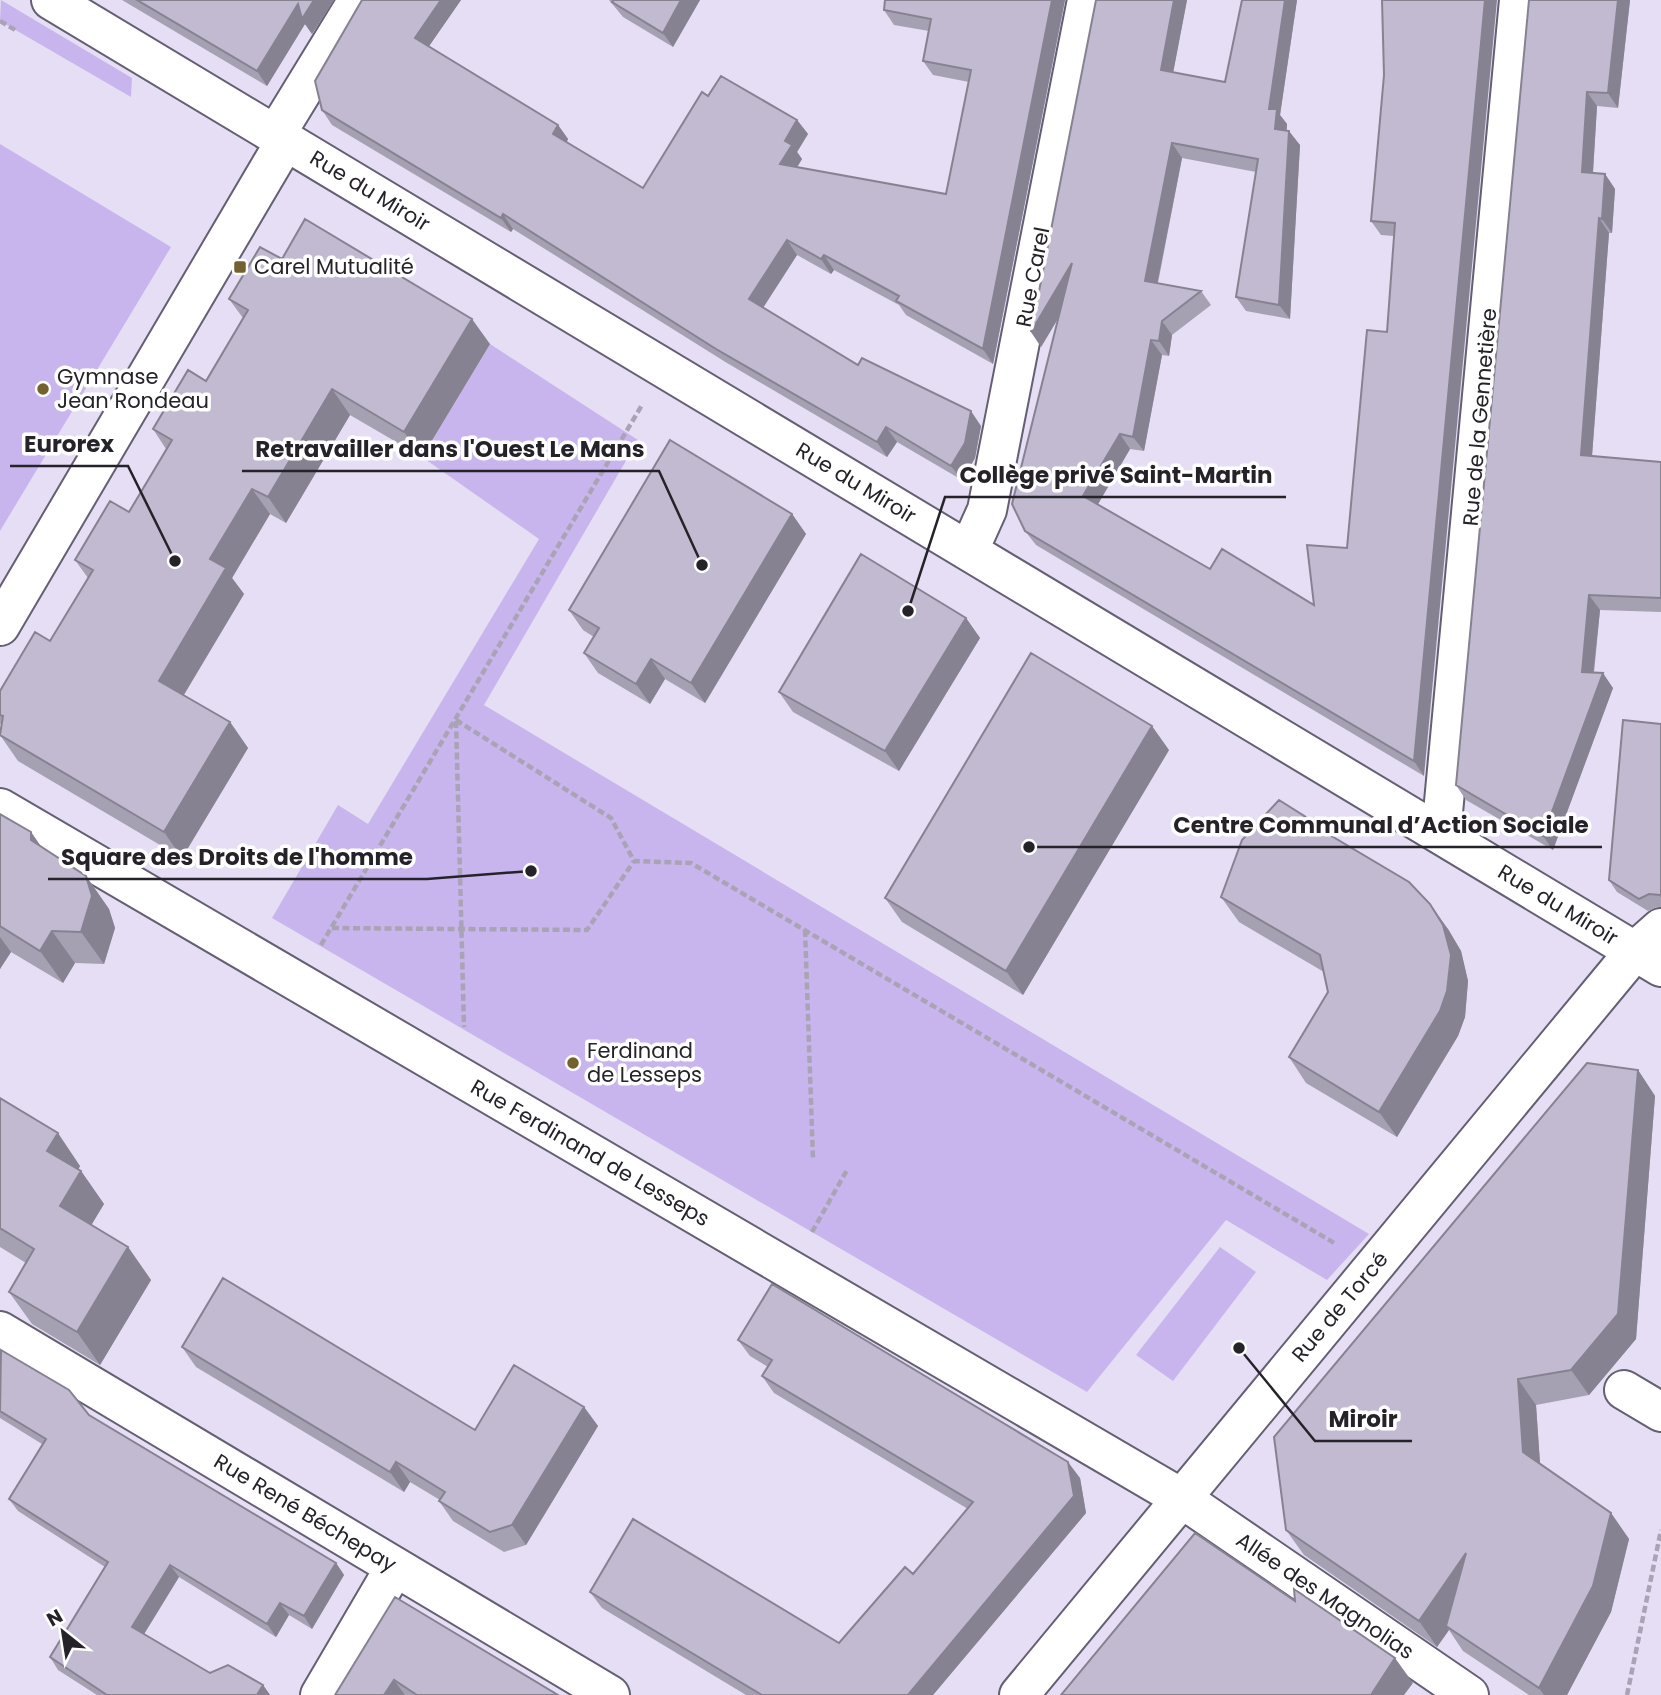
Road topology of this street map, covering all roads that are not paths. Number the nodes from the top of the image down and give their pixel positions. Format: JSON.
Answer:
{"nodes":[{"id":1,"x":51,"y":0,"type":"edge"},
{"id":2,"x":358,"y":0,"type":"edge"},
{"id":3,"x":1087,"y":0,"type":"edge"},
{"id":4,"x":1519,"y":0,"type":"edge"},
{"id":5,"x":281,"y":137,"type":"junction"},
{"id":6,"x":969,"y":550,"type":"junction"},
{"id":7,"x":0,"y":626,"type":"edge"},
{"id":8,"x":0,"y":808,"type":"edge"},
{"id":9,"x":1441,"y":834,"type":"junction"},
{"id":10,"x":1652,"y":949,"type":"edge"},
{"id":11,"x":0,"y":1331,"type":"edge"},
{"id":12,"x":1624,"y":1390,"type":"dead end"},
{"id":13,"x":1661,"y":1412,"type":"edge"},
{"id":14,"x":1181,"y":1498,"type":"junction"},
{"id":15,"x":396,"y":1567,"type":"junction"},
{"id":16,"x":320,"y":1695,"type":"edge"},
{"id":17,"x":610,"y":1695,"type":"edge"},
{"id":18,"x":1019,"y":1695,"type":"edge"},
{"id":19,"x":1469,"y":1695,"type":"edge"}],
"edges":[{"from":1,"to":5,"type":"street","name":"Rue du Miroir"},
{"from":2,"to":5,"type":"street"},
{"from":3,"to":6,"type":"street","name":"Rue Carel"},
{"from":4,"to":9,"type":"street","name":"Rue de la Gennetière"},
{"from":5,"to":6,"type":"street","name":"Rue du Miroir"},
{"from":5,"to":7,"type":"street"},
{"from":6,"to":9,"type":"street","name":"Rue du Miroir"},
{"from":8,"to":14,"type":"street","name":"Rue Ferdinand de Lesseps"},
{"from":9,"to":10,"type":"street","name":"Rue du Miroir"},
{"from":10,"to":14,"type":"street","name":"Rue de Torcé"},
{"from":11,"to":15,"type":"street","name":"Rue René Béchepay"},
{"from":12,"to":13,"type":"street"},
{"from":14,"to":18,"type":"street","name":"Rue de Torcé"},
{"from":14,"to":19,"type":"street","name":"Allée des Magnolias"},
{"from":15,"to":16,"type":"street"},
{"from":15,"to":17,"type":"street","name":"Rue René Béchepay"}]}
